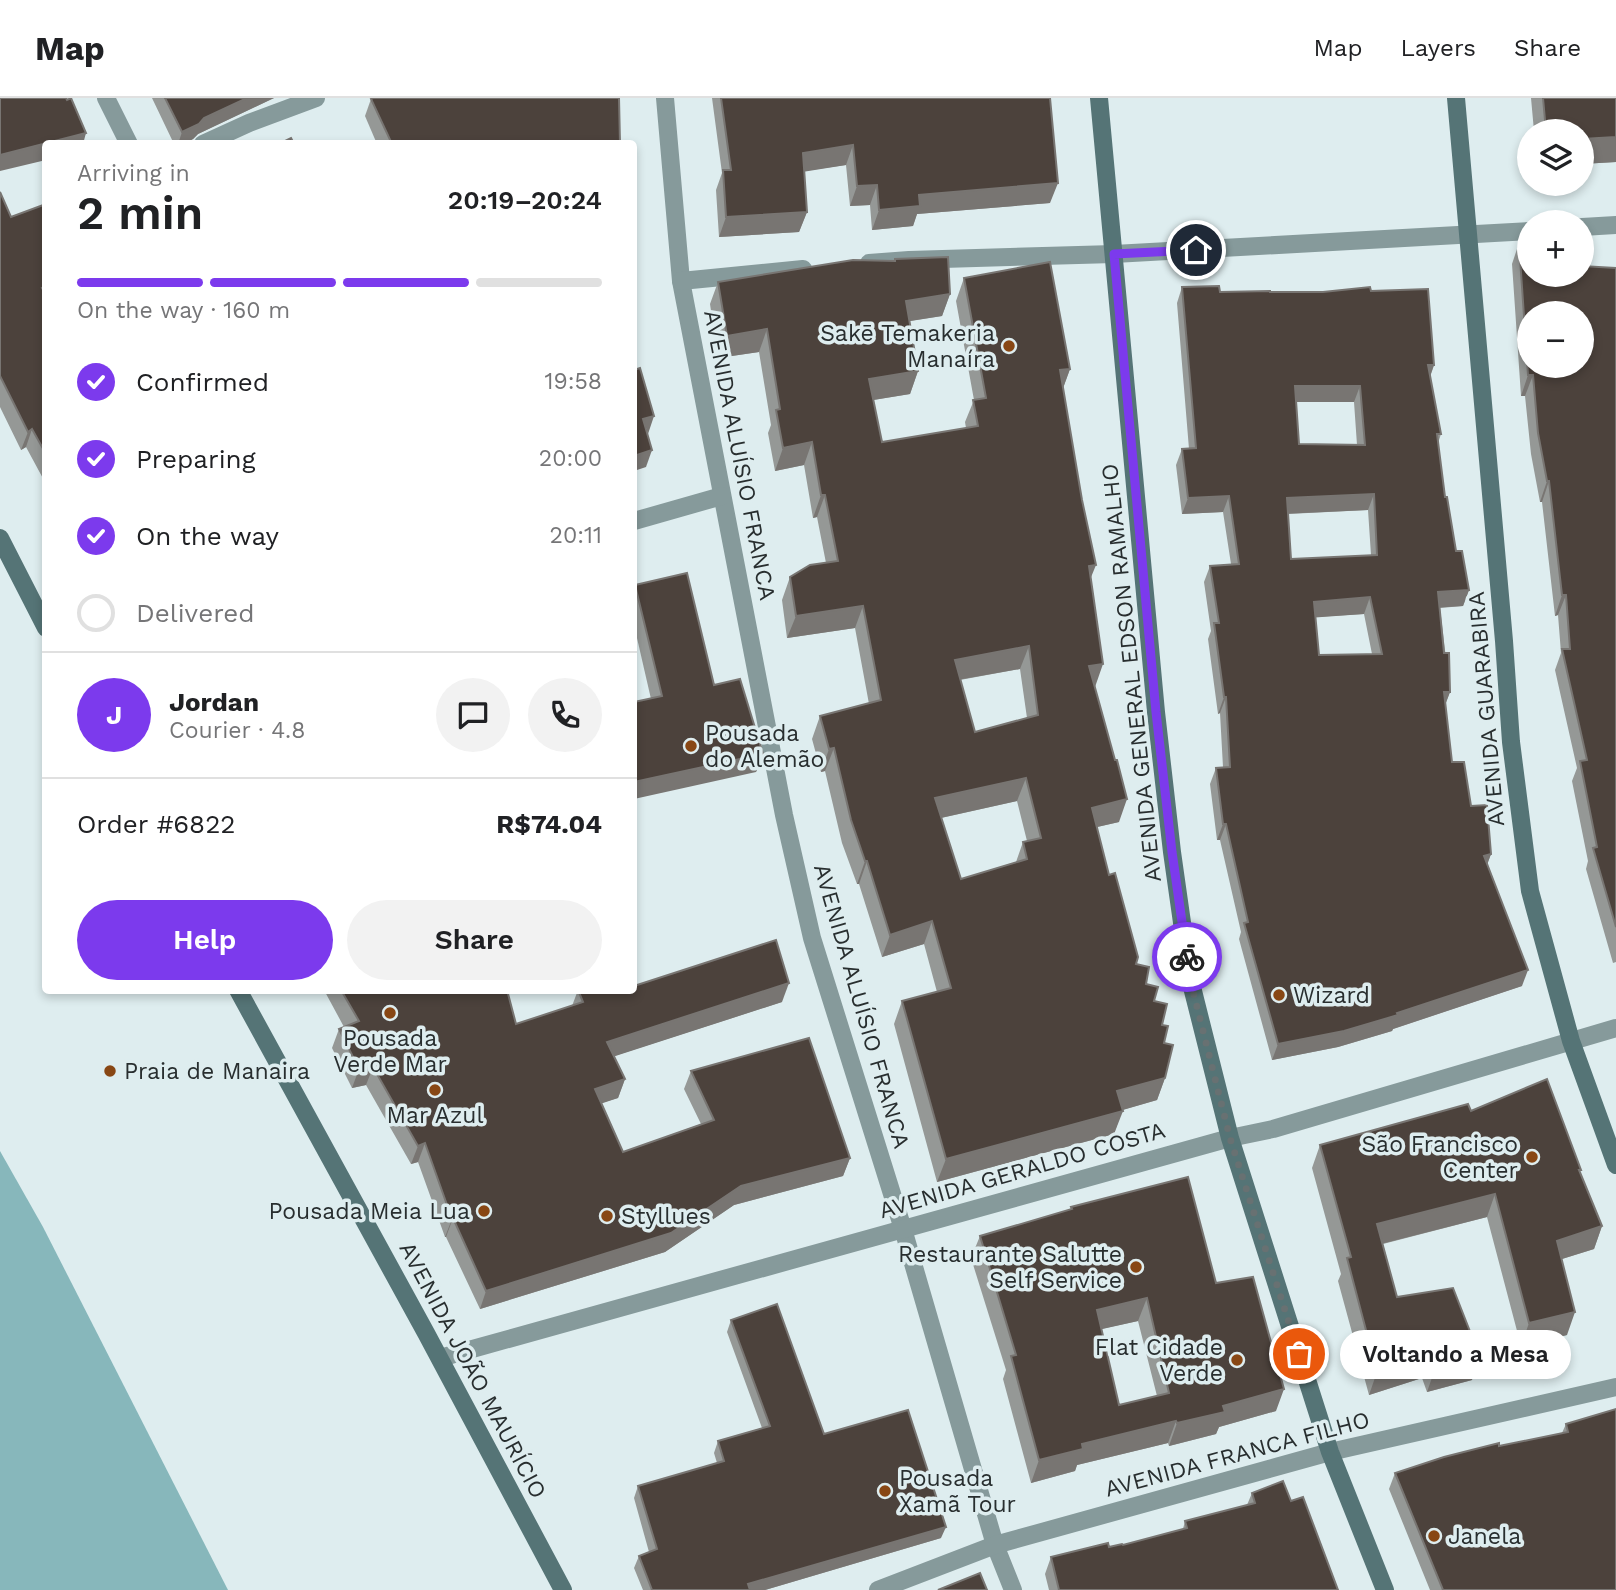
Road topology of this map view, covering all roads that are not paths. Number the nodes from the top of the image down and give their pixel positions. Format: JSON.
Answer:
{"nodes":[{"id":1,"x":106,"y":98,"type":"edge"},
{"id":2,"x":316,"y":98,"type":"edge"},
{"id":3,"x":665,"y":98,"type":"edge"},
{"id":4,"x":1099,"y":98,"type":"edge"},
{"id":5,"x":1456,"y":98,"type":"edge"},
{"id":6,"x":127,"y":140,"type":"edge"},
{"id":7,"x":212,"y":140,"type":"edge"},
{"id":8,"x":1616,"y":225,"type":"edge"},
{"id":9,"x":1594,"y":226,"type":"edge"},
{"id":10,"x":1517,"y":232,"type":"edge"},
{"id":11,"x":1468,"y":236,"type":"junction"},
{"id":12,"x":1114,"y":254,"type":"junction"},
{"id":13,"x":856,"y":265,"type":"edge"},
{"id":14,"x":815,"y":268,"type":"edge"},
{"id":15,"x":681,"y":281,"type":"junction"},
{"id":16,"x":722,"y":496,"type":"junction"},
{"id":17,"x":637,"y":520,"type":"edge"},
{"id":18,"x":0,"y":538,"type":"edge"},
{"id":19,"x":42,"y":620,"type":"edge"},
{"id":20,"x":240,"y":994,"type":"edge"},
{"id":21,"x":1616,"y":1028,"type":"edge"},
{"id":22,"x":1571,"y":1041,"type":"junction"},
{"id":23,"x":1230,"y":1138,"type":"junction"},
{"id":24,"x":1616,"y":1165,"type":"edge"},
{"id":25,"x":903,"y":1229,"type":"junction"},
{"id":26,"x":439,"y":1358,"type":"junction"},
{"id":27,"x":1616,"y":1387,"type":"edge"},
{"id":28,"x":1330,"y":1452,"type":"junction"},
{"id":29,"x":995,"y":1545,"type":"junction"},
{"id":30,"x":563,"y":1590,"type":"edge"},
{"id":31,"x":878,"y":1590,"type":"edge"},
{"id":32,"x":1013,"y":1590,"type":"edge"},
{"id":33,"x":1385,"y":1590,"type":"edge"}],
"edges":[{"from":1,"to":6,"type":"street"},
{"from":2,"to":7,"type":"street"},
{"from":3,"to":15,"type":"street","name":"AVENIDA ALUÍSIO FRANCA"},
{"from":4,"to":12,"type":"main road","name":"AVENIDA GENERAL EDSON RAMALHO"},
{"from":5,"to":11,"type":"main road","name":"AVENIDA GUARABIRA"},
{"from":8,"to":9,"type":"street"},
{"from":10,"to":11,"type":"street"},
{"from":11,"to":12,"type":"street"},
{"from":11,"to":22,"type":"main road","name":"AVENIDA GUARABIRA"},
{"from":12,"to":13,"type":"street"},
{"from":12,"to":23,"type":"main road","name":"AVENIDA GENERAL EDSON RAMALHO"},
{"from":14,"to":15,"type":"street"},
{"from":15,"to":16,"type":"street","name":"AVENIDA ALUÍSIO FRANCA"},
{"from":16,"to":17,"type":"street"},
{"from":16,"to":25,"type":"street","name":"AVENIDA ALUÍSIO FRANCA"},
{"from":18,"to":19,"type":"main road"},
{"from":20,"to":26,"type":"main road","name":"AVENIDA JOÃO MAURÍCIO"},
{"from":21,"to":22,"type":"street","name":"AVENIDA GERALDO COSTA"},
{"from":22,"to":23,"type":"street","name":"AVENIDA GERALDO COSTA"},
{"from":22,"to":24,"type":"main road","name":"AVENIDA GUARABIRA"},
{"from":23,"to":25,"type":"street","name":"AVENIDA GERALDO COSTA"},
{"from":23,"to":28,"type":"main road","name":"AVENIDA GENERAL EDSON RAMALHO"},
{"from":25,"to":26,"type":"street","name":"AVENIDA GERALDO COSTA"},
{"from":25,"to":29,"type":"street","name":"AVENIDA ALUÍSIO FRANCA"},
{"from":26,"to":30,"type":"main road","name":"AVENIDA JOÃO MAURÍCIO"},
{"from":27,"to":28,"type":"street","name":"AVENIDA FRANCA FILHO"},
{"from":28,"to":29,"type":"street","name":"AVENIDA FRANCA FILHO"},
{"from":28,"to":33,"type":"main road","name":"AVENIDA GENERAL EDSON RAMALHO"},
{"from":29,"to":31,"type":"street","name":"AVENIDA FRANCA FILHO"},
{"from":29,"to":32,"type":"street","name":"AVENIDA ALUÍSIO FRANCA"}]}
